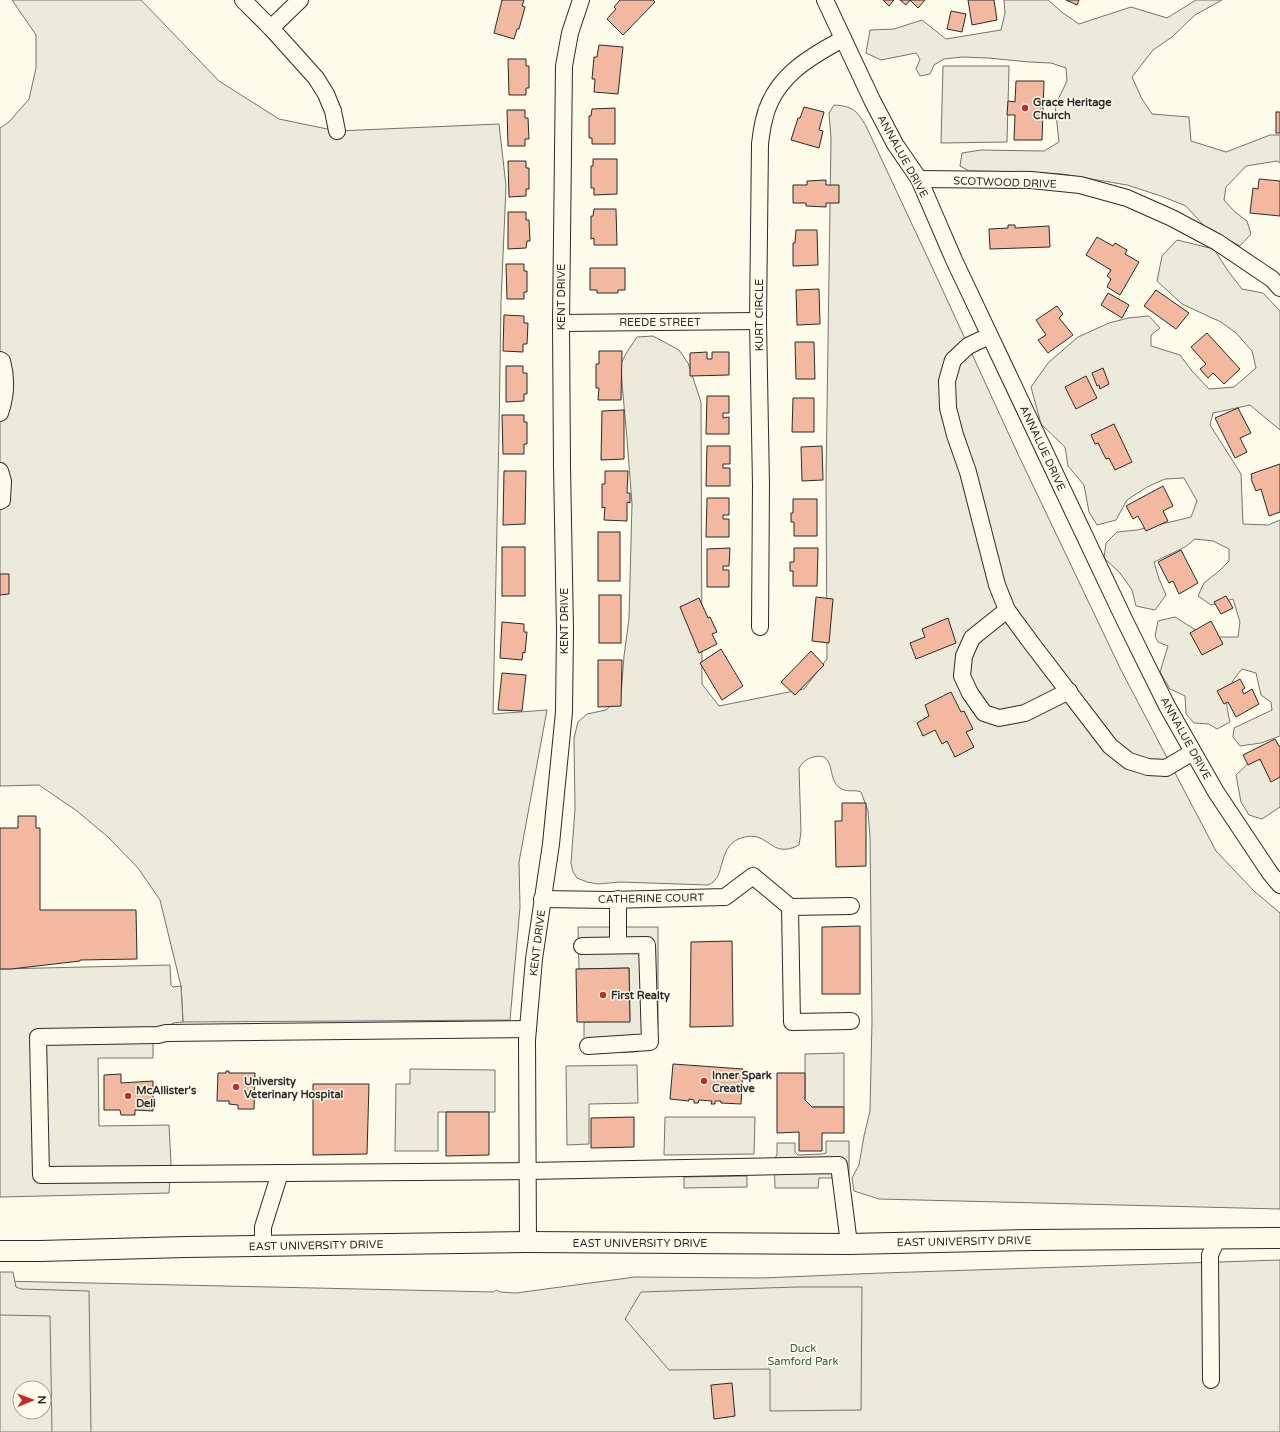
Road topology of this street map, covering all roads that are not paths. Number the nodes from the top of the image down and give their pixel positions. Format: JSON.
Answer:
{"nodes":[{"id":1,"x":242,"y":0,"type":"edge"},
{"id":2,"x":300,"y":0,"type":"edge"},
{"id":3,"x":581,"y":0,"type":"edge"},
{"id":4,"x":825,"y":0,"type":"edge"},
{"id":5,"x":271,"y":28,"type":"junction"},
{"id":6,"x":843,"y":39,"type":"junction"},
{"id":7,"x":337,"y":131,"type":"dead end"},
{"id":8,"x":918,"y":179,"type":"junction"},
{"id":9,"x":1277,"y":282,"type":"edge"},
{"id":10,"x":758,"y":321,"type":"junction"},
{"id":11,"x":561,"y":323,"type":"junction"},
{"id":12,"x":989,"y":336,"type":"junction"},
{"id":13,"x":0,"y":360,"type":"edge"},
{"id":14,"x":0,"y":413,"type":"edge"},
{"id":15,"x":0,"y":471,"type":"edge"},
{"id":16,"x":0,"y":501,"type":"edge"},
{"id":17,"x":1007,"y":610,"type":"junction"},
{"id":18,"x":760,"y":627,"type":"dead end"},
{"id":19,"x":1069,"y":690,"type":"junction"},
{"id":20,"x":1193,"y":752,"type":"junction"},
{"id":21,"x":1280,"y":885,"type":"edge"},
{"id":22,"x":542,"y":899,"type":"junction"},
{"id":23,"x":618,"y":899,"type":"junction"},
{"id":24,"x":790,"y":906,"type":"junction"},
{"id":25,"x":851,"y":906,"type":"dead end"},
{"id":26,"x":618,"y":945,"type":"junction"},
{"id":27,"x":582,"y":946,"type":"dead end"},
{"id":28,"x":851,"y":1021,"type":"dead end"},
{"id":29,"x":528,"y":1029,"type":"junction"},
{"id":30,"x":588,"y":1046,"type":"dead end"},
{"id":31,"x":528,"y":1172,"type":"junction"},
{"id":32,"x":280,"y":1173,"type":"junction"},
{"id":33,"x":1280,"y":1238,"type":"edge"},
{"id":34,"x":1217,"y":1239,"type":"junction"},
{"id":35,"x":528,"y":1242,"type":"junction"},
{"id":36,"x":849,"y":1244,"type":"junction"},
{"id":37,"x":263,"y":1246,"type":"junction"},
{"id":38,"x":0,"y":1251,"type":"edge"},
{"id":39,"x":1211,"y":1380,"type":"dead end"}],
"edges":[{"from":1,"to":5,"type":"street"},
{"from":2,"to":5,"type":"street"},
{"from":3,"to":11,"type":"street","name":"KENT DRIVE"},
{"from":4,"to":6,"type":"street","name":"ANNALUE DRIVE"},
{"from":5,"to":7,"type":"street"},
{"from":6,"to":8,"type":"street","name":"ANNALUE DRIVE"},
{"from":6,"to":10,"type":"street","name":"KURT CIRCLE"},
{"from":8,"to":9,"type":"street","name":"SCOTWOOD DRIVE"},
{"from":8,"to":12,"type":"street","name":"ANNALUE DRIVE"},
{"from":10,"to":11,"type":"street","name":"REEDE STREET"},
{"from":10,"to":18,"type":"street","name":"KURT CIRCLE"},
{"from":11,"to":22,"type":"street","name":"KENT DRIVE"},
{"from":12,"to":17,"type":"street"},
{"from":12,"to":20,"type":"street","name":"ANNALUE DRIVE"},
{"from":13,"to":14,"type":"street"},
{"from":15,"to":16,"type":"street"},
{"from":17,"to":19,"type":"street"},
{"from":17,"to":19,"type":"street"},
{"from":19,"to":20,"type":"street"},
{"from":20,"to":21,"type":"street","name":"ANNALUE DRIVE"},
{"from":22,"to":23,"type":"street","name":"CATHERINE COURT"},
{"from":22,"to":29,"type":"street","name":"KENT DRIVE"},
{"from":23,"to":24,"type":"street","name":"CATHERINE COURT"},
{"from":23,"to":26,"type":"street"},
{"from":24,"to":25,"type":"street"},
{"from":24,"to":28,"type":"street"},
{"from":26,"to":27,"type":"street"},
{"from":26,"to":30,"type":"street"},
{"from":29,"to":31,"type":"street","name":"KENT DRIVE"},
{"from":29,"to":32,"type":"street"},
{"from":31,"to":32,"type":"street"},
{"from":31,"to":35,"type":"street","name":"KENT DRIVE"},
{"from":31,"to":36,"type":"street"},
{"from":32,"to":37,"type":"street"},
{"from":33,"to":34,"type":"main road","name":"EAST UNIVERSITY DRIVE"},
{"from":34,"to":36,"type":"main road","name":"EAST UNIVERSITY DRIVE"},
{"from":34,"to":39,"type":"street"},
{"from":35,"to":36,"type":"main road","name":"EAST UNIVERSITY DRIVE"},
{"from":35,"to":37,"type":"main road","name":"EAST UNIVERSITY DRIVE"},
{"from":37,"to":38,"type":"main road","name":"EAST UNIVERSITY DRIVE"}]}
